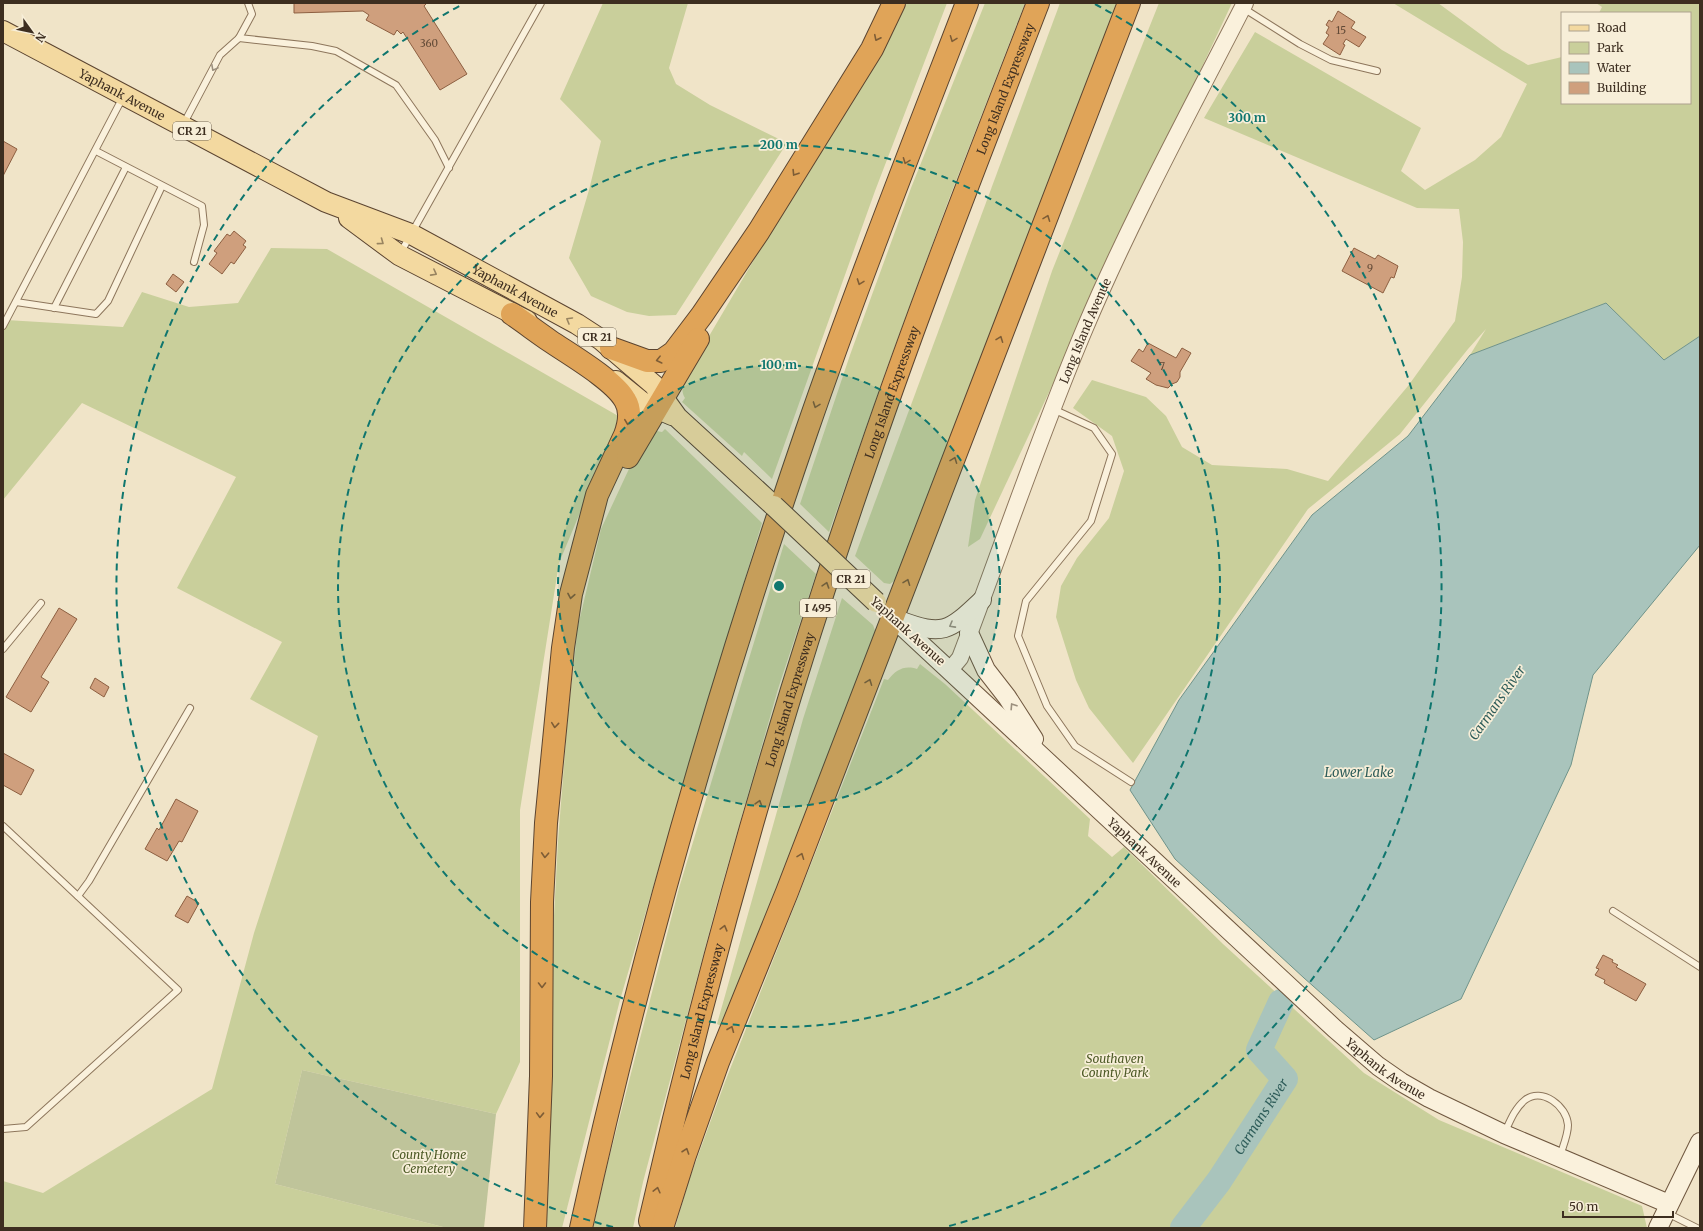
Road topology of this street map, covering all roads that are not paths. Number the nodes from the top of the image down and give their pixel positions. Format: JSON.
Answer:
{"nodes":[{"id":1,"x":248,"y":3,"type":"edge"},
{"id":2,"x":541,"y":3,"type":"edge"},
{"id":3,"x":894,"y":3,"type":"edge"},
{"id":4,"x":967,"y":3,"type":"edge"},
{"id":5,"x":1038,"y":3,"type":"edge"},
{"id":6,"x":1129,"y":3,"type":"edge"},
{"id":7,"x":1244,"y":5,"type":"edge"},
{"id":8,"x":3,"y":31,"type":"edge"},
{"id":9,"x":238,"y":38,"type":"junction"},
{"id":10,"x":1377,"y":71,"type":"dead end"},
{"id":11,"x":124,"y":95,"type":"junction"},
{"id":12,"x":183,"y":126,"type":"junction"},
{"id":13,"x":96,"y":151,"type":"junction"},
{"id":14,"x":126,"y":167,"type":"junction"},
{"id":15,"x":449,"y":168,"type":"junction"},
{"id":16,"x":162,"y":186,"type":"junction"},
{"id":17,"x":326,"y":202,"type":"junction"},
{"id":18,"x":759,"y":231,"type":"junction"},
{"id":19,"x":411,"y":234,"type":"junction"},
{"id":20,"x":399,"y":255,"type":"junction"},
{"id":21,"x":194,"y":262,"type":"dead end"},
{"id":22,"x":16,"y":302,"type":"junction"},
{"id":23,"x":54,"y":308,"type":"junction"},
{"id":24,"x":512,"y":314,"type":"junction"},
{"id":25,"x":3,"y":326,"type":"edge"},
{"id":26,"x":611,"y":348,"type":"junction"},
{"id":27,"x":660,"y":403,"type":"junction"},
{"id":28,"x":1052,"y":408,"type":"junction"},
{"id":29,"x":580,"y":558,"type":"junction"},
{"id":30,"x":982,"y":600,"type":"junction"},
{"id":31,"x":41,"y":603,"type":"dead end"},
{"id":32,"x":893,"y":618,"type":"junction"},
{"id":33,"x":970,"y":633,"type":"junction"},
{"id":34,"x":3,"y":649,"type":"edge"},
{"id":35,"x":950,"y":670,"type":"junction"},
{"id":36,"x":190,"y":708,"type":"dead end"},
{"id":37,"x":1049,"y":762,"type":"junction"},
{"id":38,"x":1131,"y":782,"type":"dead end"},
{"id":39,"x":3,"y":826,"type":"edge"},
{"id":40,"x":78,"y":896,"type":"junction"},
{"id":41,"x":1613,"y":911,"type":"dead end"},
{"id":42,"x":1700,"y":967,"type":"edge"},
{"id":43,"x":3,"y":1129,"type":"edge"},
{"id":44,"x":1504,"y":1134,"type":"junction"},
{"id":45,"x":1700,"y":1142,"type":"edge"},
{"id":46,"x":1560,"y":1157,"type":"junction"},
{"id":47,"x":1664,"y":1215,"type":"edge"},
{"id":48,"x":535,"y":1228,"type":"edge"},
{"id":49,"x":581,"y":1228,"type":"edge"},
{"id":50,"x":649,"y":1228,"type":"edge"},
{"id":51,"x":662,"y":1228,"type":"edge"},
{"id":52,"x":1697,"y":1228,"type":"edge"}],
"edges":[{"from":1,"to":9,"type":"lane"},
{"from":2,"to":15,"type":"lane"},
{"from":3,"to":18,"type":"highway","one_way":true},
{"from":4,"to":49,"type":"highway","one_way":true},
{"from":50,"to":5,"type":"highway","name":"Long Island Expressway","number":"I 495","one_way":true},
{"from":32,"to":6,"type":"highway","one_way":true},
{"from":7,"to":10,"type":"lane"},
{"from":7,"to":28,"type":"street","name":"Long Island Avenue"},
{"from":8,"to":11,"type":"main road","name":"Yaphank Avenue","number":"CR 21"},
{"from":9,"to":12,"type":"lane","one_way":true},
{"from":9,"to":15,"type":"lane"},
{"from":11,"to":12,"type":"main road","name":"Yaphank Avenue","number":"CR 21"},
{"from":11,"to":13,"type":"lane"},
{"from":12,"to":17,"type":"main road","name":"Yaphank Avenue","number":"CR 21"},
{"from":13,"to":14,"type":"lane"},
{"from":13,"to":22,"type":"lane"},
{"from":14,"to":16,"type":"lane"},
{"from":14,"to":23,"type":"lane"},
{"from":15,"to":19,"type":"lane"},
{"from":16,"to":21,"type":"lane"},
{"from":16,"to":23,"type":"lane"},
{"from":17,"to":19,"type":"main road","name":"Yaphank Avenue","number":"CR 21"},
{"from":17,"to":20,"type":"main road","name":"Yaphank Avenue","number":"CR 21","one_way":true},
{"from":18,"to":26,"type":"highway","one_way":true},
{"from":18,"to":27,"type":"highway"},
{"from":19,"to":20,"type":"lane"},
{"from":26,"to":19,"type":"main road","name":"Yaphank Avenue","number":"CR 21","one_way":true},
{"from":20,"to":24,"type":"main road","name":"Yaphank Avenue","number":"CR 21","one_way":true},
{"from":22,"to":23,"type":"lane"},
{"from":22,"to":25,"type":"lane"},
{"from":24,"to":27,"type":"main road","name":"Yaphank Avenue","number":"CR 21"},
{"from":24,"to":29,"type":"highway","one_way":true},
{"from":26,"to":27,"type":"main road","name":"Yaphank Avenue","number":"CR 21"},
{"from":27,"to":29,"type":"highway"},
{"from":27,"to":32,"type":"main road","name":"Yaphank Avenue","number":"CR 21","bridge":true},
{"from":28,"to":30,"type":"street","name":"Long Island Avenue"},
{"from":28,"to":38,"type":"lane"},
{"from":29,"to":48,"type":"highway","one_way":true},
{"from":30,"to":32,"type":"main road","one_way":true},
{"from":30,"to":33,"type":"street","name":"Long Island Avenue"},
{"from":31,"to":34,"type":"lane"},
{"from":32,"to":35,"type":"main road","name":"Yaphank Avenue","number":"CR 21"},
{"from":51,"to":32,"type":"highway","one_way":true},
{"from":33,"to":35,"type":"street","name":"Long Island Avenue"},
{"from":37,"to":33,"type":"main road","one_way":true},
{"from":35,"to":37,"type":"main road","name":"Yaphank Avenue","number":"CR 21"},
{"from":36,"to":40,"type":"lane"},
{"from":37,"to":44,"type":"main road","name":"Yaphank Avenue","number":"CR 21"},
{"from":39,"to":40,"type":"lane"},
{"from":40,"to":43,"type":"lane"},
{"from":41,"to":42,"type":"lane"},
{"from":44,"to":46,"type":"main road","name":"Yaphank Avenue","number":"CR 21"},
{"from":44,"to":46,"type":"lane"},
{"from":45,"to":47,"type":"main road"},
{"from":46,"to":47,"type":"main road","name":"Yaphank Avenue","number":"CR 21"},
{"from":47,"to":52,"type":"lane"}]}
